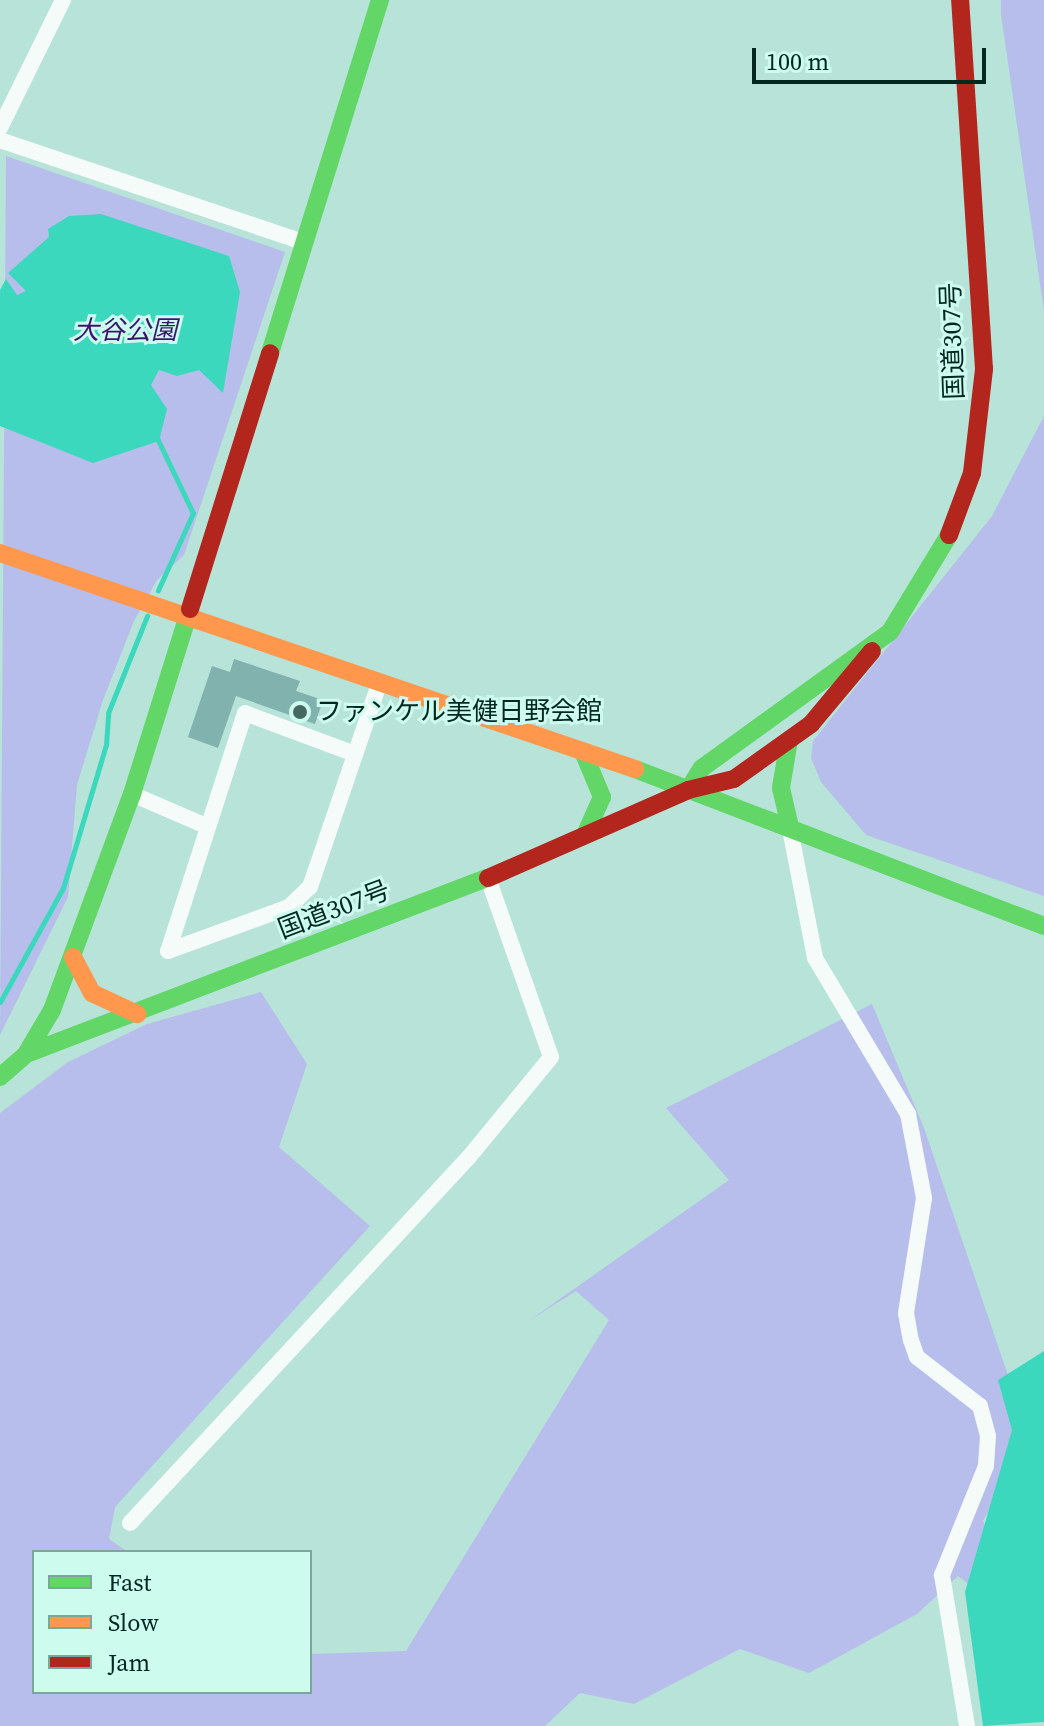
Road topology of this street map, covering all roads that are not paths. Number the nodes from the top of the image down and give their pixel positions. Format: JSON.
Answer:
{"nodes":[{"id":1,"x":63,"y":0,"type":"edge"},
{"id":2,"x":380,"y":0,"type":"edge"},
{"id":3,"x":960,"y":0,"type":"edge"},
{"id":4,"x":0,"y":128,"type":"edge"},
{"id":5,"x":0,"y":140,"type":"edge"},
{"id":6,"x":303,"y":242,"type":"junction"},
{"id":7,"x":0,"y":553,"type":"edge"},
{"id":8,"x":188,"y":617,"type":"junction"},
{"id":9,"x":872,"y":651,"type":"junction"},
{"id":10,"x":379,"y":684,"type":"junction"},
{"id":11,"x":789,"y":740,"type":"junction"},
{"id":12,"x":355,"y":754,"type":"junction"},
{"id":13,"x":584,"y":754,"type":"junction"},
{"id":14,"x":688,"y":790,"type":"junction"},
{"id":15,"x":132,"y":794,"type":"junction"},
{"id":16,"x":789,"y":824,"type":"junction"},
{"id":17,"x":206,"y":826,"type":"junction"},
{"id":18,"x":585,"y":835,"type":"junction"},
{"id":19,"x":488,"y":878,"type":"junction"},
{"id":20,"x":1044,"y":926,"type":"edge"},
{"id":21,"x":73,"y":957,"type":"junction"},
{"id":22,"x":137,"y":1014,"type":"junction"},
{"id":23,"x":26,"y":1054,"type":"junction"},
{"id":24,"x":0,"y":1077,"type":"edge"},
{"id":25,"x":130,"y":1523,"type":"dead end"},
{"id":26,"x":967,"y":1726,"type":"edge"}],
"edges":[{"from":1,"to":4,"type":"street"},
{"from":2,"to":6,"type":"main road"},
{"from":3,"to":9,"type":"main road","name":"国道307号"},
{"from":5,"to":6,"type":"street"},
{"from":6,"to":8,"type":"main road"},
{"from":7,"to":8,"type":"main road"},
{"from":8,"to":10,"type":"main road"},
{"from":8,"to":15,"type":"main road"},
{"from":9,"to":11,"type":"main road","name":"国道307号"},
{"from":9,"to":14,"type":"main road","name":"国道307号"},
{"from":10,"to":12,"type":"street"},
{"from":10,"to":13,"type":"main road"},
{"from":11,"to":14,"type":"main road","name":"国道307号"},
{"from":11,"to":16,"type":"main road"},
{"from":12,"to":17,"type":"street"},
{"from":12,"to":17,"type":"street"},
{"from":13,"to":14,"type":"main road"},
{"from":13,"to":18,"type":"main road"},
{"from":14,"to":16,"type":"main road"},
{"from":14,"to":18,"type":"main road","name":"国道307号"},
{"from":15,"to":17,"type":"street"},
{"from":15,"to":21,"type":"main road"},
{"from":16,"to":20,"type":"main road"},
{"from":16,"to":26,"type":"street"},
{"from":18,"to":19,"type":"main road","name":"国道307号"},
{"from":19,"to":22,"type":"main road","name":"国道307号"},
{"from":19,"to":25,"type":"street"},
{"from":21,"to":22,"type":"main road"},
{"from":21,"to":23,"type":"main road"},
{"from":22,"to":23,"type":"main road","name":"国道307号"},
{"from":23,"to":24,"type":"main road","name":"国道307号"}]}
